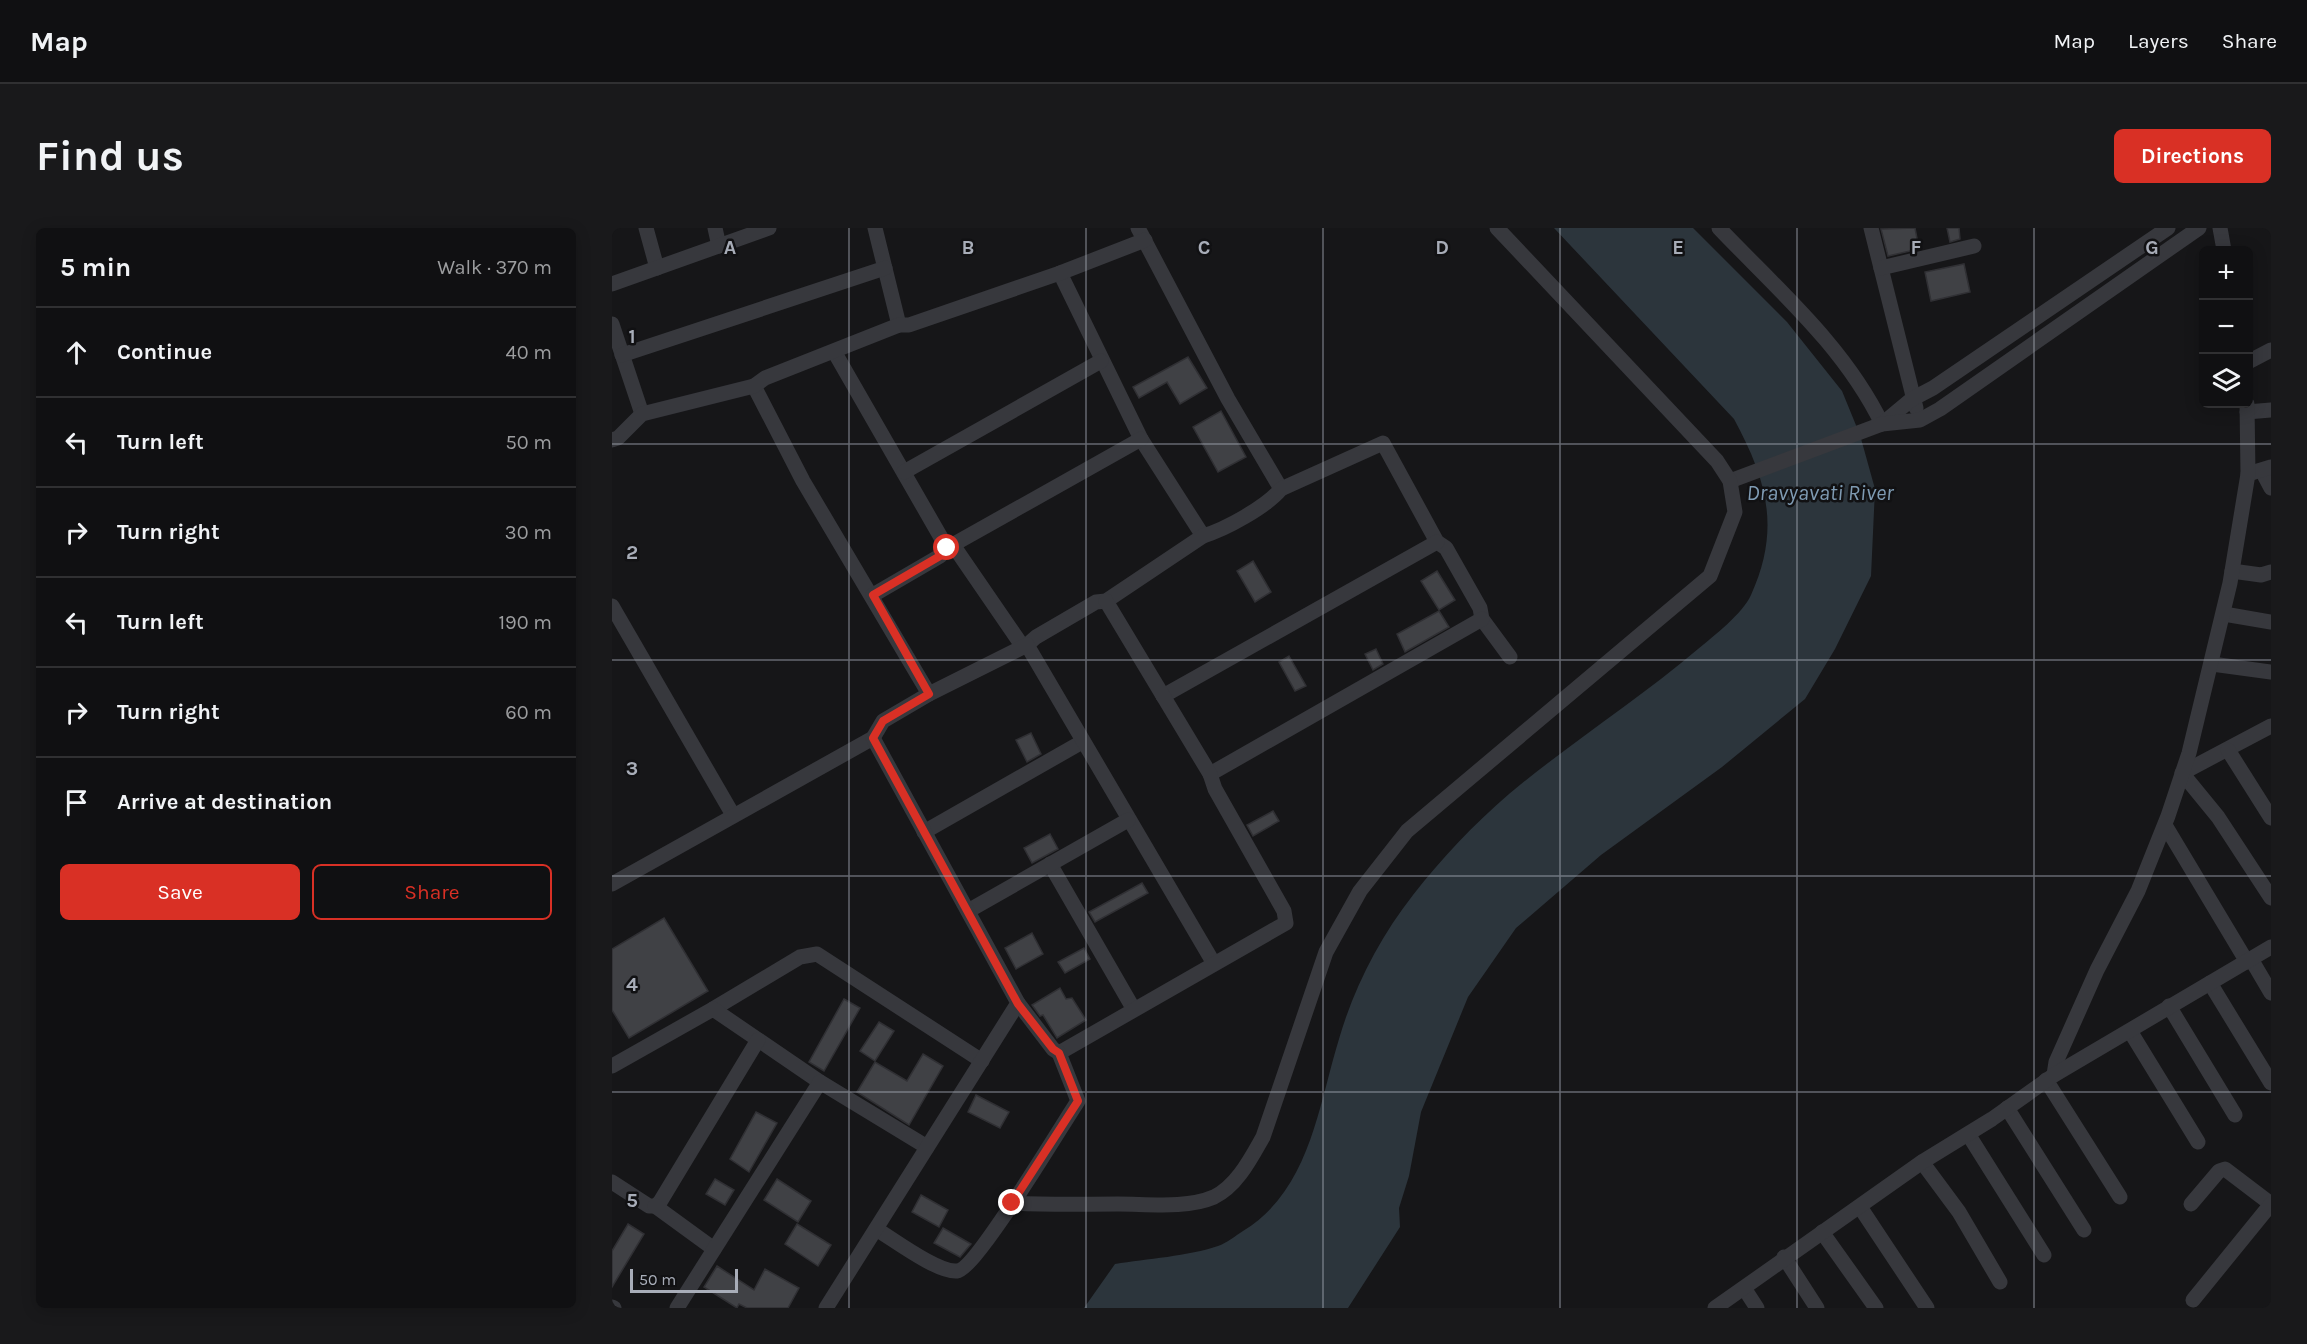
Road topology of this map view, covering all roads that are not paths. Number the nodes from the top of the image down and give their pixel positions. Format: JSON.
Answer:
{"nodes":[{"id":1,"x":646,"y":228,"type":"edge"},
{"id":2,"x":715,"y":228,"type":"edge"},
{"id":3,"x":769,"y":228,"type":"edge"},
{"id":4,"x":875,"y":228,"type":"edge"},
{"id":5,"x":1497,"y":228,"type":"edge"},
{"id":6,"x":1719,"y":228,"type":"edge"},
{"id":7,"x":1871,"y":228,"type":"edge"},
{"id":8,"x":2168,"y":228,"type":"edge"},
{"id":9,"x":2199,"y":228,"type":"edge"},
{"id":10,"x":2220,"y":228,"type":"edge"},
{"id":11,"x":1142,"y":234,"type":"edge"},
{"id":12,"x":719,"y":246,"type":"junction"},
{"id":13,"x":1974,"y":246,"type":"dead end"},
{"id":14,"x":2223,"y":246,"type":"edge"},
{"id":15,"x":657,"y":268,"type":"junction"},
{"id":16,"x":885,"y":268,"type":"junction"},
{"id":17,"x":1881,"y":268,"type":"junction"},
{"id":18,"x":1060,"y":273,"type":"junction"},
{"id":19,"x":612,"y":284,"type":"edge"},
{"id":20,"x":612,"y":324,"type":"edge"},
{"id":21,"x":899,"y":325,"type":"junction"},
{"id":22,"x":2271,"y":350,"type":"edge"},
{"id":23,"x":835,"y":353,"type":"junction"},
{"id":24,"x":622,"y":355,"type":"junction"},
{"id":25,"x":2253,"y":359,"type":"edge"},
{"id":26,"x":1101,"y":362,"type":"junction"},
{"id":27,"x":754,"y":386,"type":"junction"},
{"id":28,"x":1912,"y":399,"type":"junction"},
{"id":29,"x":2247,"y":408,"type":"edge"},
{"id":30,"x":2271,"y":410,"type":"edge"},
{"id":31,"x":642,"y":414,"type":"junction"},
{"id":32,"x":1920,"y":420,"type":"junction"},
{"id":33,"x":1882,"y":424,"type":"junction"},
{"id":34,"x":1141,"y":439,"type":"junction"},
{"id":35,"x":612,"y":440,"type":"edge"},
{"id":36,"x":2260,"y":471,"type":"edge"},
{"id":37,"x":904,"y":472,"type":"junction"},
{"id":38,"x":1730,"y":481,"type":"junction"},
{"id":39,"x":2271,"y":488,"type":"edge"},
{"id":40,"x":1281,"y":489,"type":"junction"},
{"id":41,"x":1203,"y":536,"type":"junction"},
{"id":42,"x":1437,"y":542,"type":"junction"},
{"id":43,"x":950,"y":546,"type":"junction"},
{"id":44,"x":2232,"y":571,"type":"junction"},
{"id":45,"x":2271,"y":572,"type":"edge"},
{"id":46,"x":873,"y":595,"type":"junction"},
{"id":47,"x":1106,"y":601,"type":"junction"},
{"id":48,"x":612,"y":606,"type":"edge"},
{"id":49,"x":2223,"y":614,"type":"junction"},
{"id":50,"x":1482,"y":619,"type":"junction"},
{"id":51,"x":2271,"y":622,"type":"edge"},
{"id":52,"x":1025,"y":646,"type":"junction"},
{"id":53,"x":1510,"y":657,"type":"dead end"},
{"id":54,"x":2212,"y":664,"type":"junction"},
{"id":55,"x":2271,"y":672,"type":"edge"},
{"id":56,"x":929,"y":694,"type":"junction"},
{"id":57,"x":1163,"y":696,"type":"junction"},
{"id":58,"x":2271,"y":726,"type":"edge"},
{"id":59,"x":873,"y":738,"type":"junction"},
{"id":60,"x":1082,"y":742,"type":"junction"},
{"id":61,"x":2228,"y":750,"type":"junction"},
{"id":62,"x":2182,"y":773,"type":"junction"},
{"id":63,"x":1210,"y":774,"type":"junction"},
{"id":64,"x":733,"y":815,"type":"junction"},
{"id":65,"x":2271,"y":818,"type":"edge"},
{"id":66,"x":1128,"y":820,"type":"junction"},
{"id":67,"x":2165,"y":825,"type":"junction"},
{"id":68,"x":924,"y":832,"type":"junction"},
{"id":69,"x":1050,"y":864,"type":"junction"},
{"id":70,"x":613,"y":880,"type":"edge"},
{"id":71,"x":2271,"y":898,"type":"edge"},
{"id":72,"x":968,"y":911,"type":"junction"},
{"id":73,"x":2271,"y":947,"type":"edge"},
{"id":74,"x":2249,"y":960,"type":"junction"},
{"id":75,"x":1213,"y":962,"type":"junction"},
{"id":76,"x":2210,"y":983,"type":"junction"},
{"id":77,"x":2271,"y":993,"type":"edge"},
{"id":78,"x":1018,"y":1004,"type":"junction"},
{"id":79,"x":2169,"y":1006,"type":"junction"},
{"id":80,"x":1133,"y":1008,"type":"junction"},
{"id":81,"x":713,"y":1009,"type":"junction"},
{"id":82,"x":2130,"y":1031,"type":"junction"},
{"id":83,"x":758,"y":1040,"type":"junction"},
{"id":84,"x":1059,"y":1053,"type":"junction"},
{"id":85,"x":982,"y":1061,"type":"junction"},
{"id":86,"x":612,"y":1066,"type":"edge"},
{"id":87,"x":2050,"y":1078,"type":"junction"},
{"id":88,"x":820,"y":1082,"type":"junction"},
{"id":89,"x":2271,"y":1083,"type":"edge"},
{"id":90,"x":2007,"y":1108,"type":"junction"},
{"id":91,"x":2235,"y":1115,"type":"dead end"},
{"id":92,"x":1968,"y":1134,"type":"junction"},
{"id":93,"x":2198,"y":1142,"type":"dead end"},
{"id":94,"x":927,"y":1148,"type":"junction"},
{"id":95,"x":1922,"y":1162,"type":"junction"},
{"id":96,"x":612,"y":1182,"type":"edge"},
{"id":97,"x":2120,"y":1197,"type":"dead end"},
{"id":98,"x":1012,"y":1203,"type":"junction"},
{"id":99,"x":2191,"y":1204,"type":"dead end"},
{"id":100,"x":2271,"y":1204,"type":"edge"},
{"id":101,"x":655,"y":1206,"type":"junction"},
{"id":102,"x":1860,"y":1207,"type":"junction"},
{"id":103,"x":876,"y":1229,"type":"junction"},
{"id":104,"x":2084,"y":1230,"type":"dead end"},
{"id":105,"x":1822,"y":1232,"type":"junction"},
{"id":106,"x":714,"y":1249,"type":"junction"},
{"id":107,"x":2044,"y":1255,"type":"dead end"},
{"id":108,"x":1784,"y":1257,"type":"junction"},
{"id":109,"x":2000,"y":1282,"type":"dead end"},
{"id":110,"x":1744,"y":1288,"type":"junction"},
{"id":111,"x":2193,"y":1300,"type":"dead end"},
{"id":112,"x":677,"y":1308,"type":"edge"},
{"id":113,"x":826,"y":1308,"type":"edge"},
{"id":114,"x":1715,"y":1308,"type":"edge"},
{"id":115,"x":1757,"y":1308,"type":"edge"},
{"id":116,"x":1817,"y":1308,"type":"edge"},
{"id":117,"x":1876,"y":1308,"type":"edge"},
{"id":118,"x":1927,"y":1308,"type":"edge"}],
"edges":[{"from":1,"to":15,"type":"street"},
{"from":2,"to":12,"type":"street"},
{"from":3,"to":12,"type":"street"},
{"from":4,"to":16,"type":"street"},
{"from":5,"to":38,"type":"street"},
{"from":6,"to":33,"type":"street"},
{"from":7,"to":17,"type":"street"},
{"from":8,"to":28,"type":"street"},
{"from":9,"to":32,"type":"street"},
{"from":10,"to":14,"type":"street"},
{"from":11,"to":18,"type":"street"},
{"from":11,"to":40,"type":"street"},
{"from":12,"to":15,"type":"street"},
{"from":13,"to":17,"type":"street"},
{"from":15,"to":19,"type":"street"},
{"from":16,"to":21,"type":"street"},
{"from":16,"to":24,"type":"street"},
{"from":17,"to":28,"type":"street"},
{"from":18,"to":21,"type":"street"},
{"from":18,"to":26,"type":"street"},
{"from":20,"to":24,"type":"street"},
{"from":21,"to":23,"type":"street"},
{"from":22,"to":25,"type":"street"},
{"from":23,"to":27,"type":"street"},
{"from":23,"to":37,"type":"street"},
{"from":24,"to":31,"type":"street"},
{"from":26,"to":34,"type":"street"},
{"from":26,"to":37,"type":"street"},
{"from":27,"to":31,"type":"street"},
{"from":27,"to":46,"type":"street"},
{"from":28,"to":32,"type":"street"},
{"from":28,"to":33,"type":"street"},
{"from":29,"to":30,"type":"street"},
{"from":29,"to":36,"type":"street"},
{"from":31,"to":35,"type":"street"},
{"from":32,"to":33,"type":"street"},
{"from":33,"to":38,"type":"street"},
{"from":34,"to":41,"type":"street"},
{"from":34,"to":43,"type":"street"},
{"from":36,"to":39,"type":"street"},
{"from":36,"to":44,"type":"street"},
{"from":37,"to":43,"type":"street"},
{"from":38,"to":98,"type":"street"},
{"from":40,"to":41,"type":"street"},
{"from":40,"to":42,"type":"street"},
{"from":41,"to":47,"type":"street"},
{"from":42,"to":50,"type":"street"},
{"from":42,"to":57,"type":"street"},
{"from":43,"to":46,"type":"street"},
{"from":43,"to":52,"type":"street"},
{"from":44,"to":45,"type":"street"},
{"from":44,"to":49,"type":"street"},
{"from":46,"to":56,"type":"street"},
{"from":47,"to":52,"type":"street"},
{"from":47,"to":57,"type":"street"},
{"from":48,"to":64,"type":"street"},
{"from":49,"to":51,"type":"street"},
{"from":49,"to":54,"type":"street"},
{"from":50,"to":53,"type":"street"},
{"from":50,"to":63,"type":"street"},
{"from":52,"to":56,"type":"street"},
{"from":52,"to":60,"type":"street"},
{"from":54,"to":55,"type":"street"},
{"from":54,"to":62,"type":"street"},
{"from":56,"to":59,"type":"street"},
{"from":57,"to":63,"type":"street"},
{"from":58,"to":61,"type":"street"},
{"from":59,"to":64,"type":"street"},
{"from":59,"to":68,"type":"street"},
{"from":60,"to":66,"type":"street"},
{"from":60,"to":68,"type":"street"},
{"from":61,"to":62,"type":"street"},
{"from":61,"to":65,"type":"street"},
{"from":62,"to":67,"type":"street"},
{"from":62,"to":71,"type":"street"},
{"from":63,"to":75,"type":"street"},
{"from":64,"to":70,"type":"street"},
{"from":66,"to":69,"type":"street"},
{"from":66,"to":75,"type":"street"},
{"from":67,"to":74,"type":"street"},
{"from":67,"to":87,"type":"street"},
{"from":68,"to":72,"type":"street"},
{"from":69,"to":72,"type":"street"},
{"from":69,"to":80,"type":"street"},
{"from":72,"to":78,"type":"street"},
{"from":73,"to":74,"type":"street"},
{"from":74,"to":76,"type":"street"},
{"from":74,"to":77,"type":"street"},
{"from":75,"to":80,"type":"street"},
{"from":76,"to":79,"type":"street"},
{"from":76,"to":89,"type":"street"},
{"from":78,"to":84,"type":"street"},
{"from":78,"to":85,"type":"street"},
{"from":79,"to":82,"type":"street"},
{"from":79,"to":91,"type":"street"},
{"from":80,"to":84,"type":"street"},
{"from":81,"to":83,"type":"street"},
{"from":81,"to":85,"type":"street"},
{"from":81,"to":86,"type":"street"},
{"from":82,"to":87,"type":"street"},
{"from":82,"to":93,"type":"street"},
{"from":83,"to":88,"type":"street"},
{"from":83,"to":101,"type":"street"},
{"from":84,"to":98,"type":"street"},
{"from":85,"to":94,"type":"street"},
{"from":87,"to":90,"type":"street"},
{"from":87,"to":97,"type":"street"},
{"from":88,"to":94,"type":"street"},
{"from":88,"to":106,"type":"street"},
{"from":90,"to":92,"type":"street"},
{"from":90,"to":104,"type":"street"},
{"from":92,"to":95,"type":"street"},
{"from":92,"to":107,"type":"street"},
{"from":94,"to":103,"type":"street"},
{"from":95,"to":102,"type":"street"},
{"from":95,"to":109,"type":"street"},
{"from":96,"to":101,"type":"street"},
{"from":98,"to":103,"type":"street"},
{"from":99,"to":100,"type":"street"},
{"from":100,"to":111,"type":"street"},
{"from":101,"to":106,"type":"street"},
{"from":102,"to":105,"type":"street"},
{"from":102,"to":118,"type":"street"},
{"from":103,"to":113,"type":"street"},
{"from":105,"to":108,"type":"street"},
{"from":105,"to":117,"type":"street"},
{"from":106,"to":112,"type":"street"},
{"from":108,"to":110,"type":"street"},
{"from":108,"to":116,"type":"street"},
{"from":110,"to":114,"type":"street"},
{"from":110,"to":115,"type":"street"}]}
